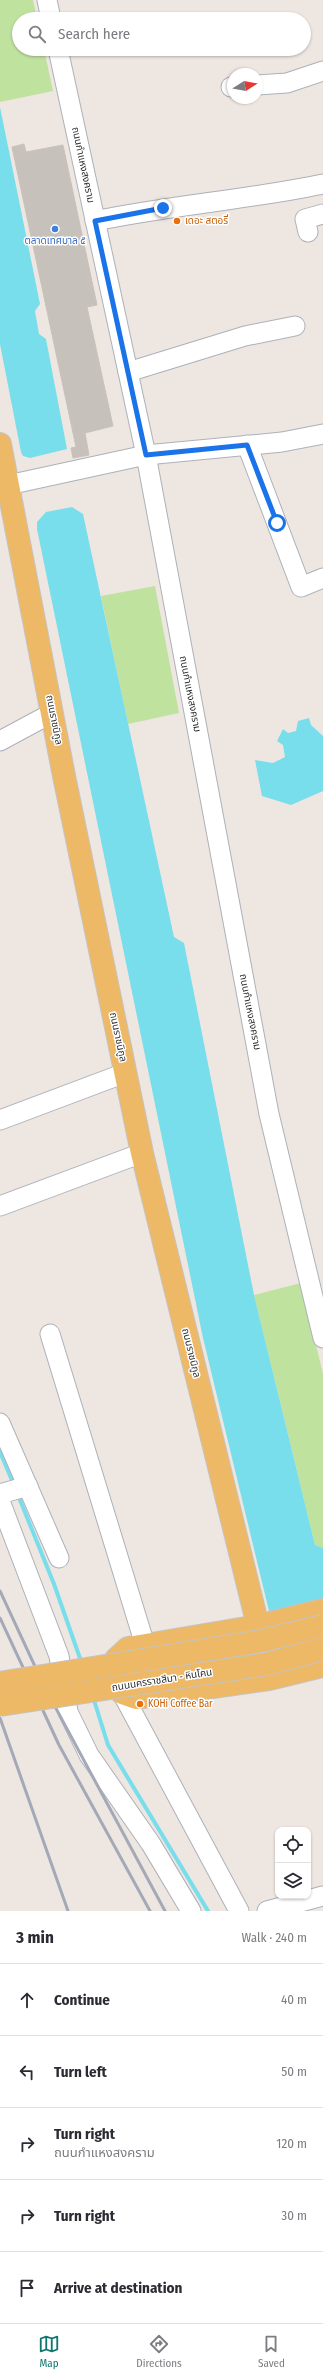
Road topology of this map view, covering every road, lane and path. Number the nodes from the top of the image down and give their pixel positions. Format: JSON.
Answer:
{"nodes":[{"id":1,"x":47,"y":0,"type":"edge"},
{"id":2,"x":50,"y":12,"type":"edge"},
{"id":3,"x":60,"y":56,"type":"edge"},
{"id":4,"x":323,"y":71,"type":"edge"},
{"id":5,"x":263,"y":85,"type":"edge"},
{"id":6,"x":323,"y":184,"type":"edge"},
{"id":7,"x":323,"y":214,"type":"edge"},
{"id":8,"x":95,"y":221,"type":"junction"},
{"id":9,"x":308,"y":232,"type":"dead end"},
{"id":10,"x":295,"y":326,"type":"dead end"},
{"id":11,"x":128,"y":372,"type":"junction"},
{"id":12,"x":323,"y":434,"type":"edge"},
{"id":13,"x":0,"y":444,"type":"edge"},
{"id":14,"x":247,"y":445,"type":"junction"},
{"id":15,"x":146,"y":455,"type":"junction"},
{"id":16,"x":8,"y":484,"type":"junction"},
{"id":17,"x":323,"y":578,"type":"edge"},
{"id":18,"x":52,"y":713,"type":"junction"},
{"id":19,"x":0,"y":741,"type":"edge"},
{"id":20,"x":125,"y":1073,"type":"junction"},
{"id":21,"x":0,"y":1120,"type":"edge"},
{"id":22,"x":142,"y":1153,"type":"junction"},
{"id":23,"x":0,"y":1206,"type":"edge"},
{"id":24,"x":50,"y":1334,"type":"dead end"},
{"id":25,"x":323,"y":1338,"type":"edge"},
{"id":26,"x":0,"y":1423,"type":"edge"},
{"id":27,"x":11,"y":1492,"type":"edge"},
{"id":28,"x":59,"y":1558,"type":"dead end"},
{"id":29,"x":323,"y":1610,"type":"edge"},
{"id":30,"x":258,"y":1626,"type":"junction"},
{"id":31,"x":323,"y":1626,"type":"edge"},
{"id":32,"x":145,"y":1645,"type":"junction"},
{"id":33,"x":323,"y":1649,"type":"edge"},
{"id":34,"x":323,"y":1666,"type":"edge"},
{"id":35,"x":0,"y":1683,"type":"edge"},
{"id":36,"x":122,"y":1693,"type":"junction"},
{"id":37,"x":0,"y":1705,"type":"edge"},
{"id":38,"x":323,"y":1896,"type":"edge"},
{"id":39,"x":191,"y":1911,"type":"edge"},
{"id":40,"x":239,"y":1911,"type":"edge"},
{"id":41,"x":267,"y":1911,"type":"edge"}],
"edges":[{"from":1,"to":2,"type":"street"},
{"from":3,"to":8,"type":"street","name":"ถนนกำแหงสงคราม"},
{"from":4,"to":5,"type":"street"},
{"from":6,"to":8,"type":"street"},
{"from":7,"to":9,"type":"street"},
{"from":8,"to":11,"type":"street","name":"ถนนกำแหงสงคราม"},
{"from":10,"to":11,"type":"street"},
{"from":11,"to":15,"type":"street","name":"ถนนกำแหงสงคราม"},
{"from":12,"to":14,"type":"street"},
{"from":13,"to":16,"type":"main road","name":"ถนนราชนิกูล"},
{"from":14,"to":15,"type":"street"},
{"from":14,"to":17,"type":"street"},
{"from":15,"to":16,"type":"street"},
{"from":15,"to":25,"type":"street","name":"ถนนกำแหงสงคราม"},
{"from":16,"to":18,"type":"main road","name":"ถนนราชนิกูล"},
{"from":18,"to":19,"type":"street"},
{"from":18,"to":20,"type":"main road","name":"ถนนราชนิกูล"},
{"from":20,"to":21,"type":"street"},
{"from":20,"to":22,"type":"main road","name":"ถนนราชนิกูล"},
{"from":22,"to":23,"type":"street"},
{"from":22,"to":30,"type":"main road","name":"ถนนราชนิกูล"},
{"from":24,"to":32,"type":"street"},
{"from":26,"to":27,"type":"street"},
{"from":27,"to":28,"type":"street"},
{"from":27,"to":39,"type":"street"},
{"from":29,"to":30,"type":"main road"},
{"from":30,"to":32,"type":"main road"},
{"from":31,"to":35,"type":"main road","bridge":true},
{"from":32,"to":36,"type":"main road"},
{"from":33,"to":37,"type":"main road","name":"ถนนนครราชสีมา - หินโคน","bridge":true},
{"from":34,"to":36,"type":"main road"},
{"from":36,"to":40,"type":"street"},
{"from":38,"to":41,"type":"street"}]}
